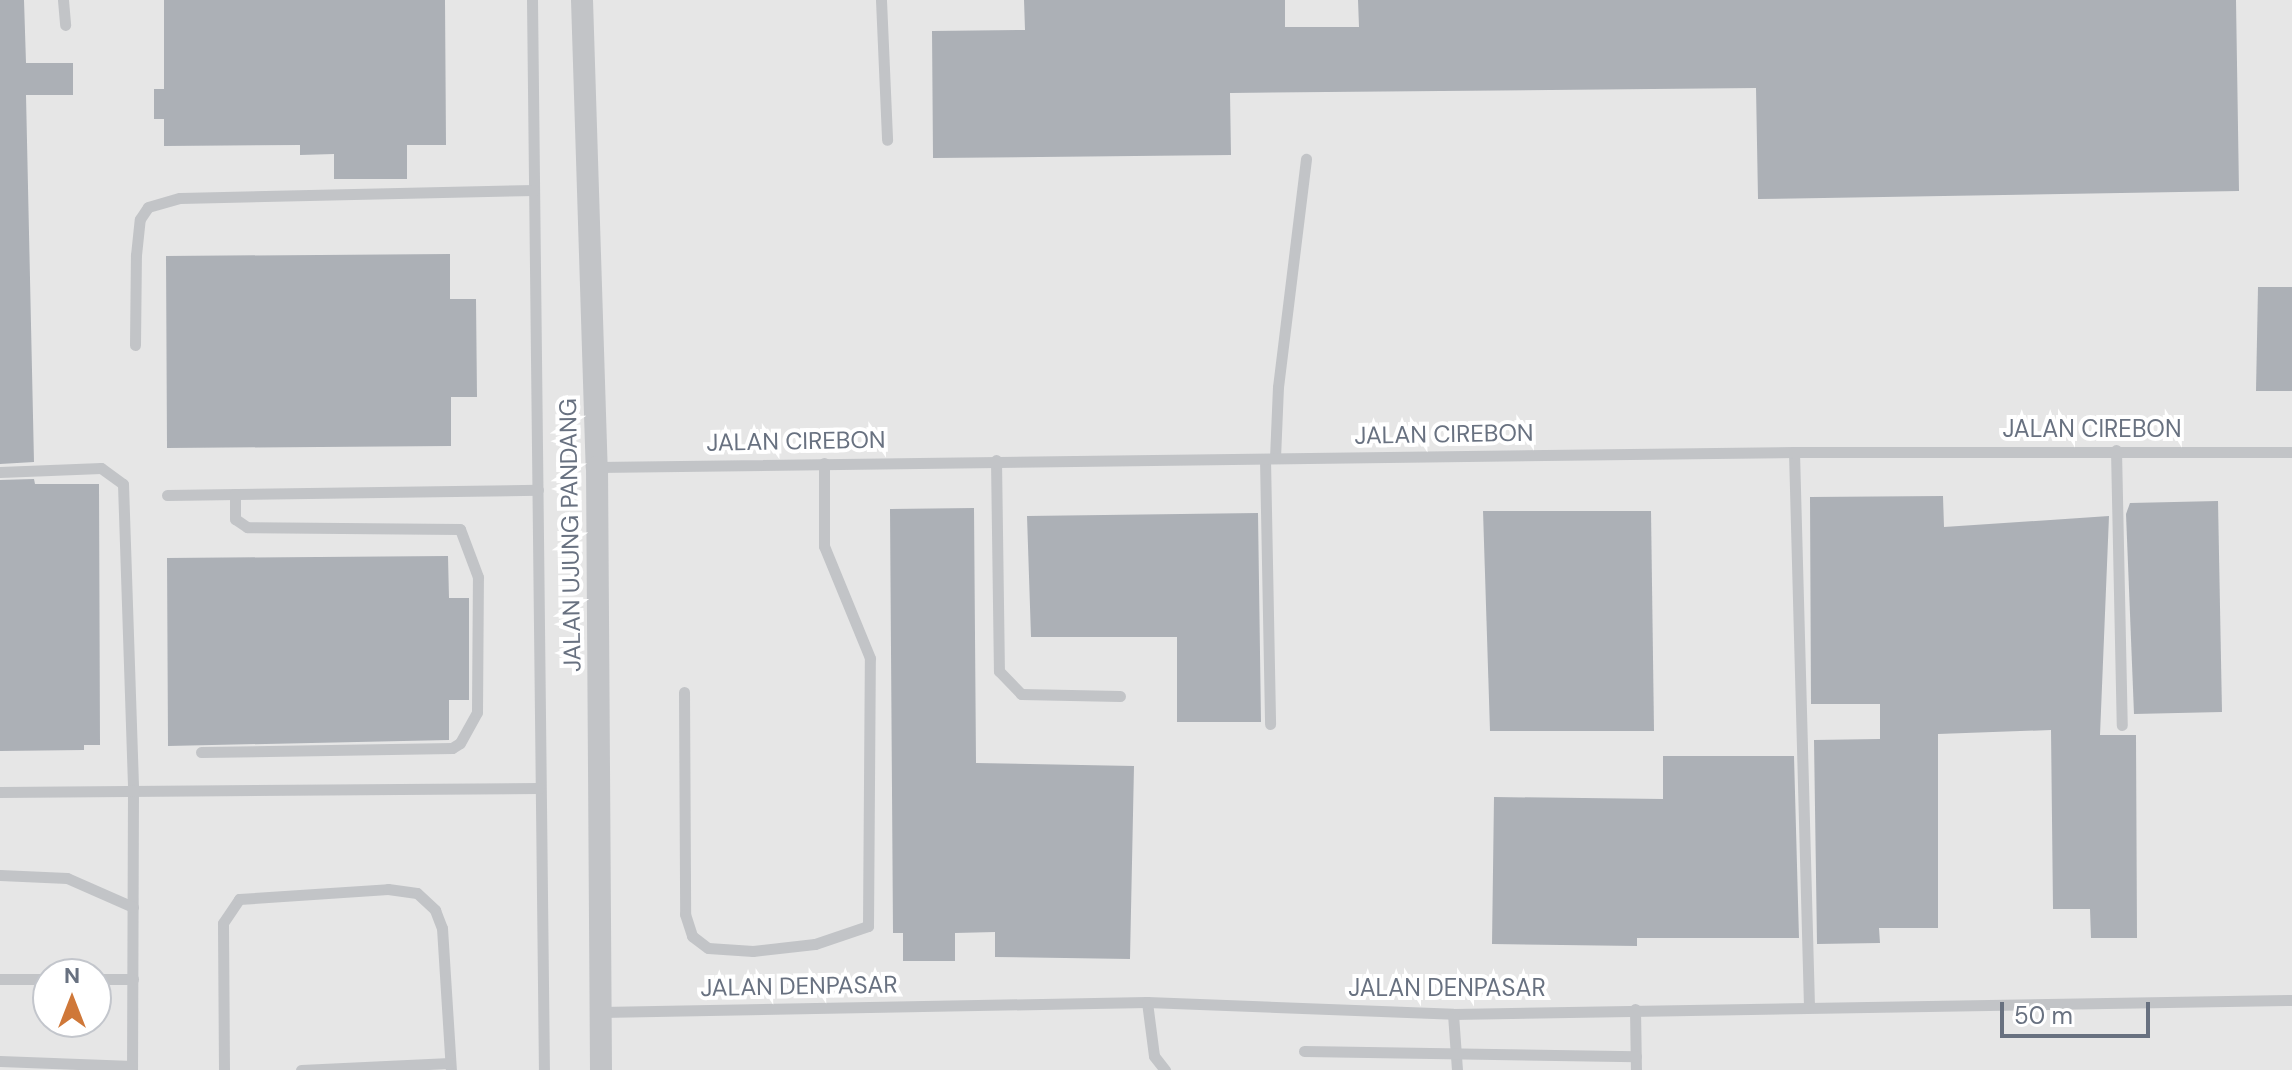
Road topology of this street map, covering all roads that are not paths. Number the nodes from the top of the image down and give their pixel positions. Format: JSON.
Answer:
{"nodes":[{"id":1,"x":63,"y":0,"type":"edge"},
{"id":2,"x":532,"y":0,"type":"edge"},
{"id":3,"x":582,"y":0,"type":"edge"},
{"id":4,"x":881,"y":0,"type":"edge"},
{"id":5,"x":65,"y":25,"type":"dead end"},
{"id":6,"x":887,"y":140,"type":"dead end"},
{"id":7,"x":1306,"y":159,"type":"dead end"},
{"id":8,"x":534,"y":190,"type":"junction"},
{"id":9,"x":135,"y":345,"type":"dead end"},
{"id":10,"x":2116,"y":450,"type":"junction"},
{"id":11,"x":1794,"y":452,"type":"junction"},
{"id":12,"x":2292,"y":452,"type":"edge"},
{"id":13,"x":1270,"y":458,"type":"junction"},
{"id":14,"x":996,"y":460,"type":"junction"},
{"id":15,"x":824,"y":463,"type":"junction"},
{"id":16,"x":597,"y":467,"type":"junction"},
{"id":17,"x":0,"y":472,"type":"edge"},
{"id":18,"x":538,"y":490,"type":"junction"},
{"id":19,"x":235,"y":494,"type":"junction"},
{"id":20,"x":167,"y":495,"type":"dead end"},
{"id":21,"x":684,"y":692,"type":"dead end"},
{"id":22,"x":1120,"y":696,"type":"dead end"},
{"id":23,"x":1270,"y":724,"type":"dead end"},
{"id":24,"x":2122,"y":725,"type":"dead end"},
{"id":25,"x":201,"y":752,"type":"dead end"},
{"id":26,"x":539,"y":788,"type":"junction"},
{"id":27,"x":133,"y":789,"type":"junction"},
{"id":28,"x":0,"y":792,"type":"edge"},
{"id":29,"x":0,"y":875,"type":"edge"},
{"id":30,"x":133,"y":907,"type":"junction"},
{"id":31,"x":0,"y":979,"type":"edge"},
{"id":32,"x":32,"y":979,"type":"edge"},
{"id":33,"x":112,"y":979,"type":"edge"},
{"id":34,"x":133,"y":979,"type":"junction"},
{"id":35,"x":2292,"y":1000,"type":"edge"},
{"id":36,"x":1147,"y":1002,"type":"junction"},
{"id":37,"x":1809,"y":1005,"type":"junction"},
{"id":38,"x":1635,"y":1009,"type":"junction"},
{"id":39,"x":601,"y":1012,"type":"junction"},
{"id":40,"x":1453,"y":1014,"type":"junction"},
{"id":41,"x":1304,"y":1051,"type":"dead end"},
{"id":42,"x":1457,"y":1052,"type":"junction"},
{"id":43,"x":1636,"y":1056,"type":"junction"},
{"id":44,"x":0,"y":1061,"type":"edge"},
{"id":45,"x":450,"y":1066,"type":"edge"},
{"id":46,"x":132,"y":1068,"type":"edge"},
{"id":47,"x":224,"y":1070,"type":"edge"},
{"id":48,"x":301,"y":1070,"type":"edge"},
{"id":49,"x":544,"y":1070,"type":"edge"},
{"id":50,"x":601,"y":1070,"type":"edge"},
{"id":51,"x":1165,"y":1070,"type":"edge"},
{"id":52,"x":1457,"y":1070,"type":"edge"},
{"id":53,"x":1636,"y":1070,"type":"edge"}],
"edges":[{"from":1,"to":5,"type":"lane"},
{"from":2,"to":8,"type":"lane"},
{"from":3,"to":16,"type":"street","name":"JALAN UJUNG PANDANG"},
{"from":4,"to":6,"type":"lane"},
{"from":7,"to":13,"type":"lane"},
{"from":8,"to":9,"type":"lane"},
{"from":8,"to":18,"type":"lane"},
{"from":10,"to":11,"type":"lane","name":"JALAN CIREBON"},
{"from":10,"to":12,"type":"lane","name":"JALAN CIREBON"},
{"from":10,"to":24,"type":"lane"},
{"from":11,"to":13,"type":"lane","name":"JALAN CIREBON"},
{"from":11,"to":37,"type":"lane"},
{"from":13,"to":14,"type":"lane","name":"JALAN CIREBON"},
{"from":13,"to":23,"type":"lane"},
{"from":14,"to":15,"type":"lane","name":"JALAN CIREBON"},
{"from":14,"to":22,"type":"lane"},
{"from":15,"to":16,"type":"lane","name":"JALAN CIREBON"},
{"from":15,"to":21,"type":"lane"},
{"from":16,"to":39,"type":"street","name":"JALAN UJUNG PANDANG"},
{"from":17,"to":27,"type":"lane"},
{"from":18,"to":19,"type":"lane"},
{"from":18,"to":26,"type":"lane"},
{"from":19,"to":20,"type":"lane"},
{"from":19,"to":25,"type":"lane"},
{"from":26,"to":27,"type":"lane"},
{"from":26,"to":49,"type":"lane"},
{"from":27,"to":28,"type":"lane"},
{"from":27,"to":30,"type":"lane"},
{"from":29,"to":30,"type":"lane"},
{"from":30,"to":34,"type":"lane"},
{"from":31,"to":32,"type":"lane"},
{"from":33,"to":34,"type":"lane"},
{"from":34,"to":46,"type":"lane"},
{"from":35,"to":37,"type":"lane","name":"JALAN DENPASAR"},
{"from":36,"to":39,"type":"lane","name":"JALAN DENPASAR"},
{"from":36,"to":40,"type":"lane","name":"JALAN DENPASAR"},
{"from":36,"to":51,"type":"lane"},
{"from":37,"to":38,"type":"lane","name":"JALAN DENPASAR"},
{"from":38,"to":40,"type":"lane","name":"JALAN DENPASAR"},
{"from":38,"to":43,"type":"lane"},
{"from":39,"to":50,"type":"street","name":"JALAN UJUNG PANDANG"},
{"from":40,"to":42,"type":"lane"},
{"from":41,"to":42,"type":"lane"},
{"from":42,"to":43,"type":"lane"},
{"from":42,"to":52,"type":"lane"},
{"from":43,"to":53,"type":"lane"},
{"from":44,"to":46,"type":"lane"},
{"from":45,"to":47,"type":"lane"},
{"from":45,"to":48,"type":"lane"}]}
